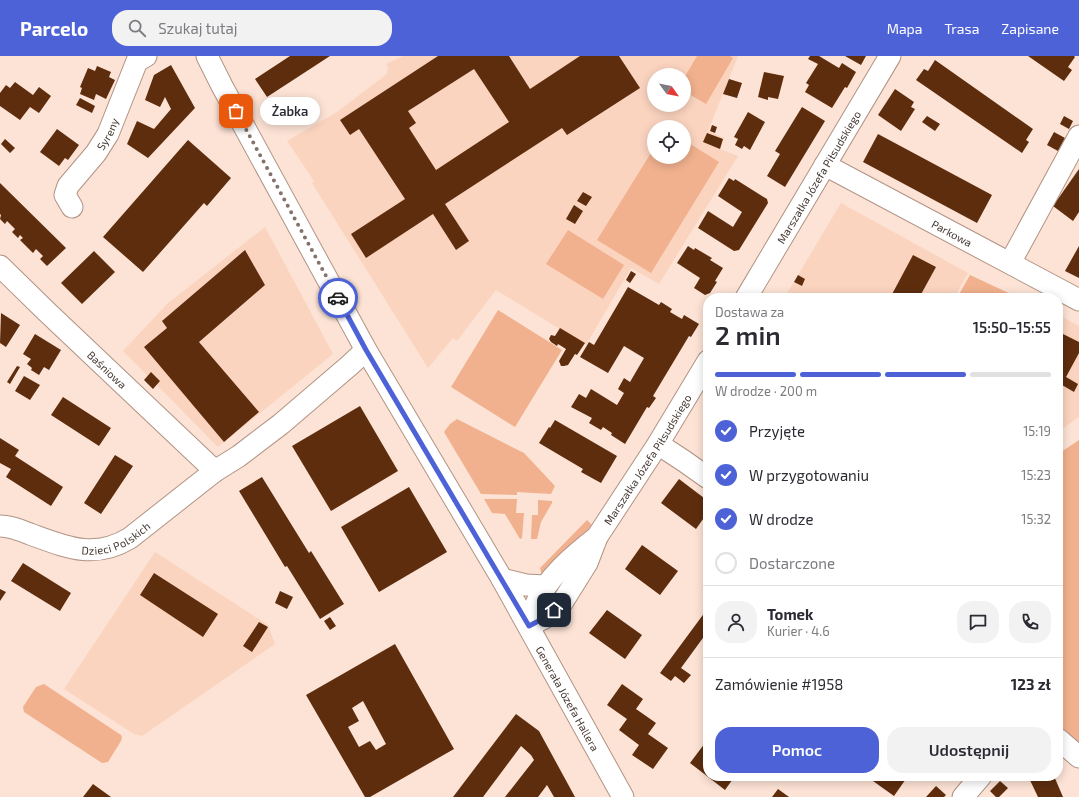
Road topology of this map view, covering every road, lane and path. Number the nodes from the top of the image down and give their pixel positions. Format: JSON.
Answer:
{"nodes":[{"id":1,"x":146,"y":56,"type":"edge"},
{"id":2,"x":207,"y":56,"type":"edge"},
{"id":3,"x":890,"y":56,"type":"edge"},
{"id":4,"x":1079,"y":136,"type":"edge"},
{"id":5,"x":825,"y":165,"type":"junction"},
{"id":6,"x":72,"y":207,"type":"dead end"},
{"id":7,"x":1010,"y":264,"type":"junction"},
{"id":8,"x":0,"y":266,"type":"edge"},
{"id":9,"x":749,"y":293,"type":"edge"},
{"id":10,"x":1079,"y":300,"type":"edge"},
{"id":11,"x":366,"y":350,"type":"junction"},
{"id":12,"x":703,"y":369,"type":"edge"},
{"id":13,"x":658,"y":444,"type":"junction"},
{"id":14,"x":215,"y":471,"type":"junction"},
{"id":15,"x":703,"y":474,"type":"edge"},
{"id":16,"x":0,"y":526,"type":"edge"},
{"id":17,"x":597,"y":537,"type":"junction"},
{"id":18,"x":502,"y":579,"type":"junction"},
{"id":19,"x":546,"y":586,"type":"junction"},
{"id":20,"x":529,"y":626,"type":"junction"},
{"id":21,"x":1063,"y":743,"type":"edge"},
{"id":22,"x":1079,"y":757,"type":"edge"},
{"id":23,"x":977,"y":781,"type":"edge"},
{"id":24,"x":623,"y":797,"type":"edge"},
{"id":25,"x":963,"y":797,"type":"edge"}],
"edges":[{"from":1,"to":6,"type":"street","name":"Syreny"},
{"from":2,"to":11,"type":"street","name":"Generała Józefa Hallera"},
{"from":3,"to":5,"type":"street","name":"Marszałka Józefa Piłsudskiego"},
{"from":4,"to":7,"type":"street"},
{"from":5,"to":7,"type":"street","name":"Parkowa"},
{"from":5,"to":9,"type":"street","name":"Marszałka Józefa Piłsudskiego"},
{"from":7,"to":10,"type":"street","name":"Parkowa"},
{"from":8,"to":14,"type":"street","name":"Baśniowa"},
{"from":11,"to":14,"type":"street","name":"Dzieci Polskich"},
{"from":11,"to":18,"type":"street","name":"Generała Józefa Hallera"},
{"from":12,"to":13,"type":"street","name":"Marszałka Józefa Piłsudskiego"},
{"from":13,"to":15,"type":"street"},
{"from":13,"to":17,"type":"street","name":"Marszałka Józefa Piłsudskiego"},
{"from":14,"to":16,"type":"street","name":"Dzieci Polskich"},
{"from":17,"to":19,"type":"street","name":"Marszałka Józefa Piłsudskiego"},
{"from":17,"to":20,"type":"street","name":"Marszałka Józefa Piłsudskiego"},
{"from":18,"to":19,"type":"street"},
{"from":18,"to":20,"type":"street","name":"Generała Józefa Hallera"},
{"from":19,"to":20,"type":"street","name":"Marszałka Józefa Piłsudskiego"},
{"from":20,"to":24,"type":"street","name":"Generała Józefa Hallera"},
{"from":21,"to":22,"type":"street"},
{"from":23,"to":25,"type":"street"}]}
